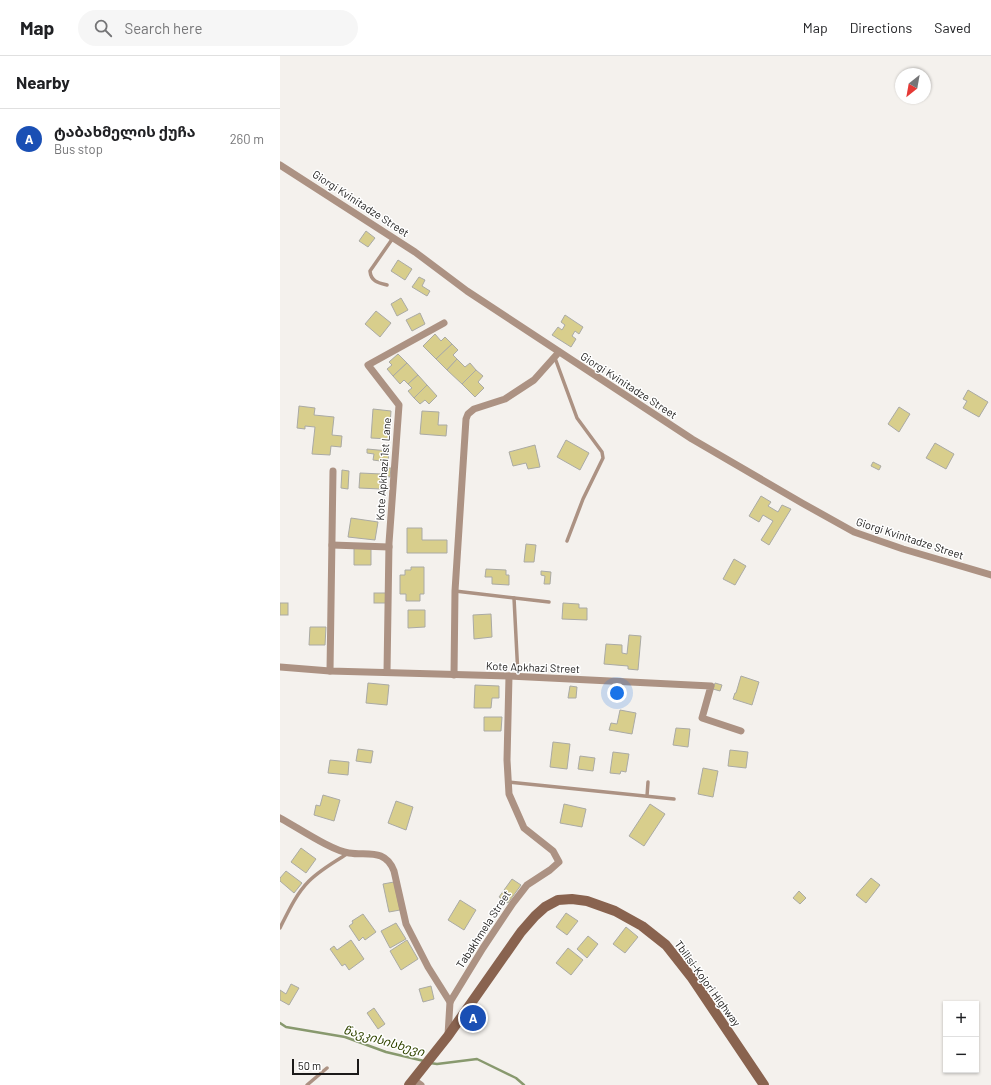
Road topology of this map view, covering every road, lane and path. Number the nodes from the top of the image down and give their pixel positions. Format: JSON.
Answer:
{"nodes":[{"id":1,"x":280,"y":165,"type":"edge"},
{"id":2,"x":394,"y":237,"type":"junction"},
{"id":3,"x":387,"y":285,"type":"dead end"},
{"id":4,"x":444,"y":323,"type":"dead end"},
{"id":5,"x":557,"y":355,"type":"junction"},
{"id":6,"x":333,"y":471,"type":"dead end"},
{"id":7,"x":567,"y":541,"type":"dead end"},
{"id":8,"x":332,"y":545,"type":"junction"},
{"id":9,"x":389,"y":547,"type":"junction"},
{"id":10,"x":991,"y":575,"type":"edge"},
{"id":11,"x":455,"y":591,"type":"junction"},
{"id":12,"x":514,"y":598,"type":"junction"},
{"id":13,"x":549,"y":602,"type":"dead end"},
{"id":14,"x":280,"y":667,"type":"edge"},
{"id":15,"x":330,"y":671,"type":"junction"},
{"id":16,"x":387,"y":672,"type":"junction"},
{"id":17,"x":454,"y":675,"type":"junction"},
{"id":18,"x":509,"y":676,"type":"junction"},
{"id":19,"x":518,"y":676,"type":"junction"},
{"id":20,"x":741,"y":730,"type":"dead end"},
{"id":21,"x":508,"y":782,"type":"junction"},
{"id":22,"x":648,"y":782,"type":"dead end"},
{"id":23,"x":647,"y":796,"type":"junction"},
{"id":24,"x":674,"y":799,"type":"dead end"},
{"id":25,"x":280,"y":818,"type":"edge"},
{"id":26,"x":348,"y":853,"type":"junction"},
{"id":27,"x":280,"y":928,"type":"edge"},
{"id":28,"x":450,"y":1002,"type":"junction"},
{"id":29,"x":448,"y":1036,"type":"junction"},
{"id":30,"x":327,"y":1068,"type":"dead end"},
{"id":31,"x":414,"y":1083,"type":"edge"},
{"id":32,"x":307,"y":1085,"type":"edge"},
{"id":33,"x":764,"y":1085,"type":"edge"}],
"edges":[{"from":1,"to":2,"type":"street","name":"Giorgi Kvinitadze Street"},
{"from":2,"to":3,"type":"lane"},
{"from":2,"to":5,"type":"street","name":"Giorgi Kvinitadze Street"},
{"from":4,"to":9,"type":"street","name":"Kote Apkhazi 1st Lane"},
{"from":5,"to":7,"type":"lane"},
{"from":5,"to":10,"type":"street","name":"Giorgi Kvinitadze Street"},
{"from":5,"to":11,"type":"street"},
{"from":6,"to":8,"type":"street"},
{"from":8,"to":9,"type":"street"},
{"from":8,"to":15,"type":"street"},
{"from":9,"to":16,"type":"street","name":"Kote Apkhazi 1st Lane"},
{"from":11,"to":12,"type":"lane"},
{"from":11,"to":17,"type":"street"},
{"from":12,"to":13,"type":"lane"},
{"from":12,"to":19,"type":"lane"},
{"from":14,"to":15,"type":"street","name":"Kote Apkhazi Street"},
{"from":15,"to":16,"type":"street","name":"Kote Apkhazi Street"},
{"from":16,"to":17,"type":"street","name":"Kote Apkhazi Street"},
{"from":17,"to":18,"type":"street","name":"Kote Apkhazi Street"},
{"from":18,"to":19,"type":"street","name":"Kote Apkhazi Street"},
{"from":18,"to":21,"type":"street","name":"Tabakhmela Street"},
{"from":19,"to":20,"type":"street","name":"Kote Apkhazi Street"},
{"from":21,"to":23,"type":"lane"},
{"from":21,"to":28,"type":"street","name":"Tabakhmela Street"},
{"from":22,"to":23,"type":"lane"},
{"from":23,"to":24,"type":"lane"},
{"from":25,"to":26,"type":"street"},
{"from":26,"to":27,"type":"lane"},
{"from":26,"to":28,"type":"street"},
{"from":28,"to":29,"type":"street","name":"Tabakhmela Street"},
{"from":29,"to":31,"type":"main road","name":"Tbilisi-Kojori Highway"},
{"from":29,"to":33,"type":"main road","name":"Tbilisi-Kojori Highway"},
{"from":30,"to":32,"type":"lane"}]}
